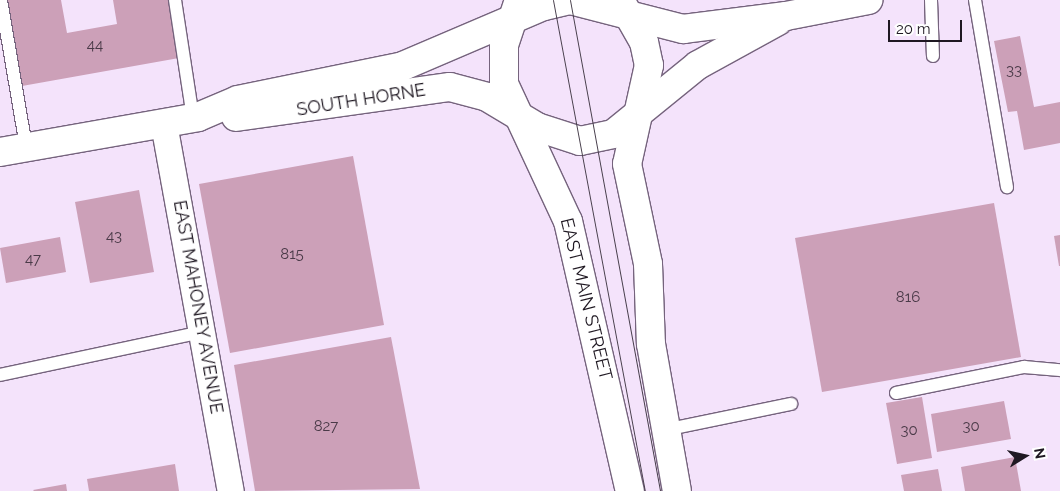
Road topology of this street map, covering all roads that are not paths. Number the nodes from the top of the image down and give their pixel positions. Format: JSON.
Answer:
{"nodes":[{"id":1,"x":0,"y":0,"type":"edge"},
{"id":2,"x":175,"y":0,"type":"edge"},
{"id":3,"x":868,"y":0,"type":"edge"},
{"id":4,"x":931,"y":0,"type":"edge"},
{"id":5,"x":975,"y":0,"type":"edge"},
{"id":6,"x":624,"y":9,"type":"edge"},
{"id":7,"x":514,"y":12,"type":"edge"},
{"id":8,"x":786,"y":16,"type":"junction"},
{"id":9,"x":933,"y":56,"type":"dead end"},
{"id":10,"x":516,"y":116,"type":"junction"},
{"id":11,"x":196,"y":117,"type":"junction"},
{"id":12,"x":638,"y":118,"type":"junction"},
{"id":13,"x":164,"y":124,"type":"junction"},
{"id":14,"x":26,"y":147,"type":"junction"},
{"id":15,"x":0,"y":152,"type":"edge"},
{"id":16,"x":1007,"y":187,"type":"dead end"},
{"id":17,"x":202,"y":332,"type":"junction"},
{"id":18,"x":1060,"y":370,"type":"edge"},
{"id":19,"x":0,"y":375,"type":"edge"},
{"id":20,"x":896,"y":393,"type":"dead end"},
{"id":21,"x":791,"y":404,"type":"dead end"},
{"id":22,"x":665,"y":430,"type":"junction"},
{"id":23,"x":231,"y":491,"type":"edge"},
{"id":24,"x":630,"y":491,"type":"edge"},
{"id":25,"x":677,"y":491,"type":"edge"}],
"edges":[{"from":1,"to":14,"type":"lane"},
{"from":2,"to":11,"type":"lane"},
{"from":3,"to":8,"type":"street"},
{"from":4,"to":9,"type":"lane"},
{"from":5,"to":16,"type":"lane"},
{"from":6,"to":7,"type":"street"},
{"from":6,"to":8,"type":"street"},
{"from":6,"to":12,"type":"street"},
{"from":7,"to":10,"type":"street"},
{"from":7,"to":11,"type":"street","name":"SOUTH HORNE"},
{"from":8,"to":12,"type":"street"},
{"from":10,"to":11,"type":"street","name":"SOUTH HORNE"},
{"from":10,"to":12,"type":"street"},
{"from":10,"to":24,"type":"street","name":"EAST MAIN STREET"},
{"from":11,"to":13,"type":"street","name":"SOUTH HORNE"},
{"from":12,"to":22,"type":"street"},
{"from":13,"to":14,"type":"street","name":"SOUTH HORNE"},
{"from":13,"to":17,"type":"street","name":"EAST MAHONEY AVENUE"},
{"from":14,"to":15,"type":"street","name":"SOUTH HORNE"},
{"from":17,"to":19,"type":"lane"},
{"from":17,"to":23,"type":"street","name":"EAST MAHONEY AVENUE"},
{"from":18,"to":20,"type":"lane"},
{"from":21,"to":22,"type":"lane"},
{"from":22,"to":25,"type":"street"}]}
